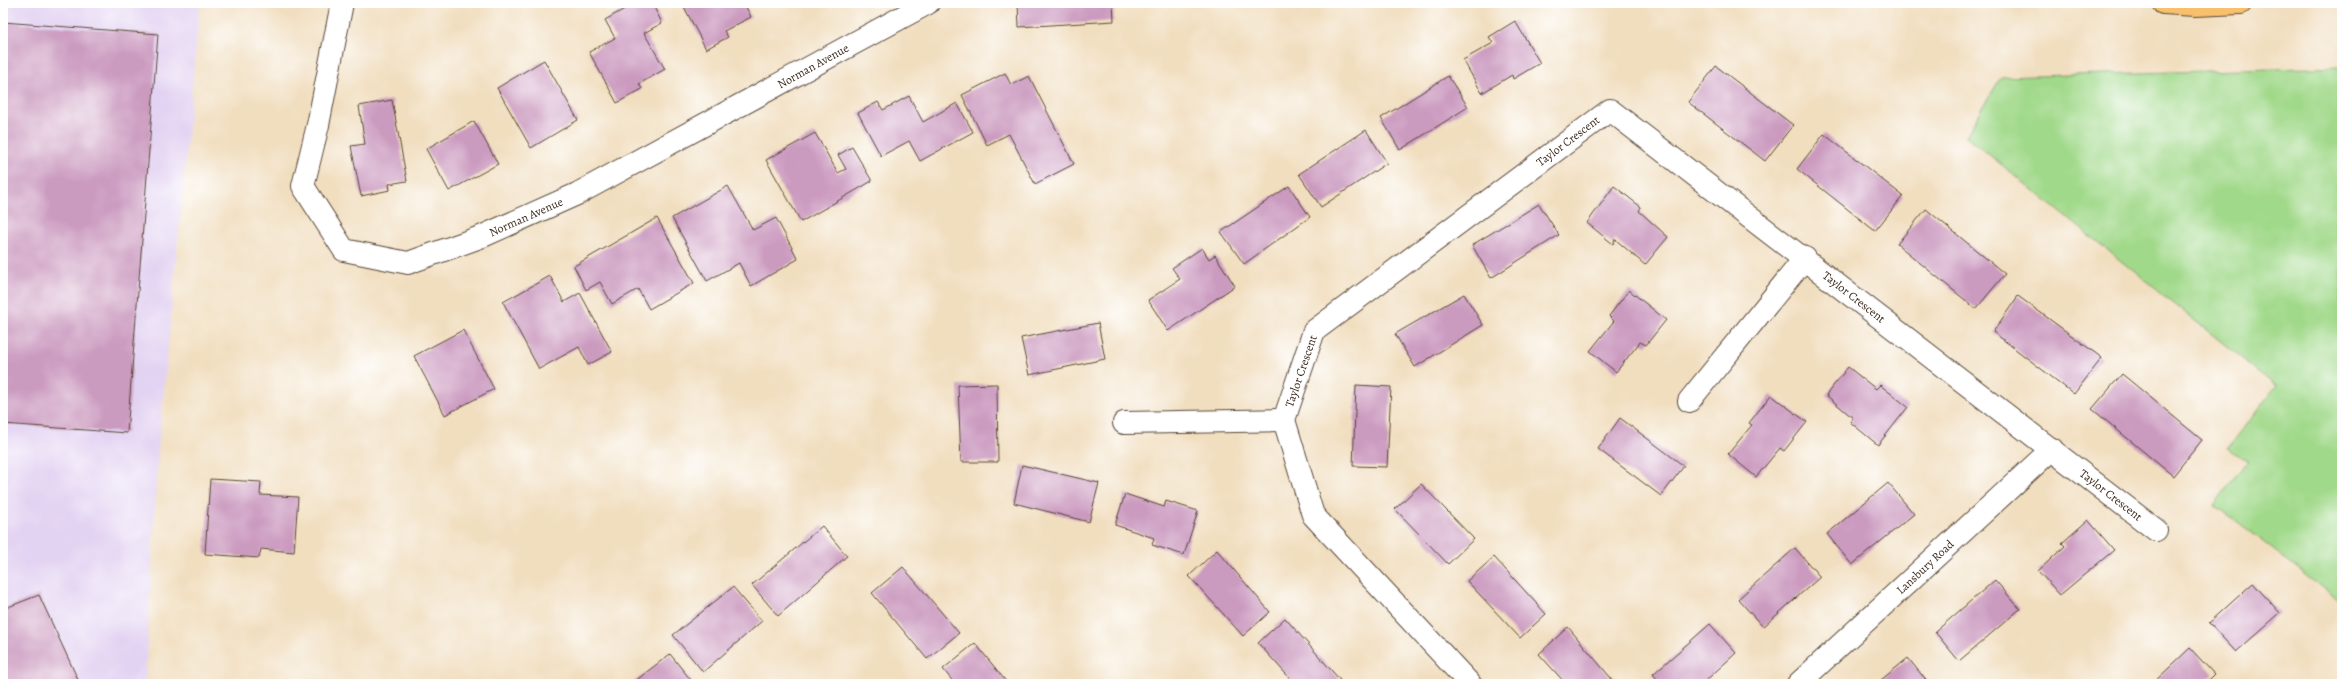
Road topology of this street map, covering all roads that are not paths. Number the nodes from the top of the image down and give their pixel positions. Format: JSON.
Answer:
{"nodes":[{"id":1,"x":342,"y":3,"type":"edge"},
{"id":2,"x":928,"y":3,"type":"edge"},
{"id":3,"x":2163,"y":3,"type":"edge"},
{"id":4,"x":2241,"y":3,"type":"edge"},
{"id":5,"x":1805,"y":258,"type":"junction"},
{"id":6,"x":1688,"y":401,"type":"dead end"},
{"id":7,"x":1284,"y":420,"type":"junction"},
{"id":8,"x":1124,"y":423,"type":"dead end"},
{"id":9,"x":2052,"y":449,"type":"junction"},
{"id":10,"x":2156,"y":530,"type":"dead end"},
{"id":11,"x":1470,"y":684,"type":"edge"},
{"id":12,"x":1798,"y":684,"type":"edge"}],
"edges":[{"from":1,"to":2,"type":"street","name":"Norman Avenue"},
{"from":3,"to":4,"type":"highway"},
{"from":5,"to":6,"type":"street"},
{"from":5,"to":7,"type":"street","name":"Taylor Crescent"},
{"from":5,"to":9,"type":"street","name":"Taylor Crescent"},
{"from":7,"to":8,"type":"street"},
{"from":7,"to":11,"type":"street","name":"Taylor Crescent"},
{"from":9,"to":10,"type":"street","name":"Taylor Crescent"},
{"from":9,"to":12,"type":"street","name":"Lansbury Road"}]}
